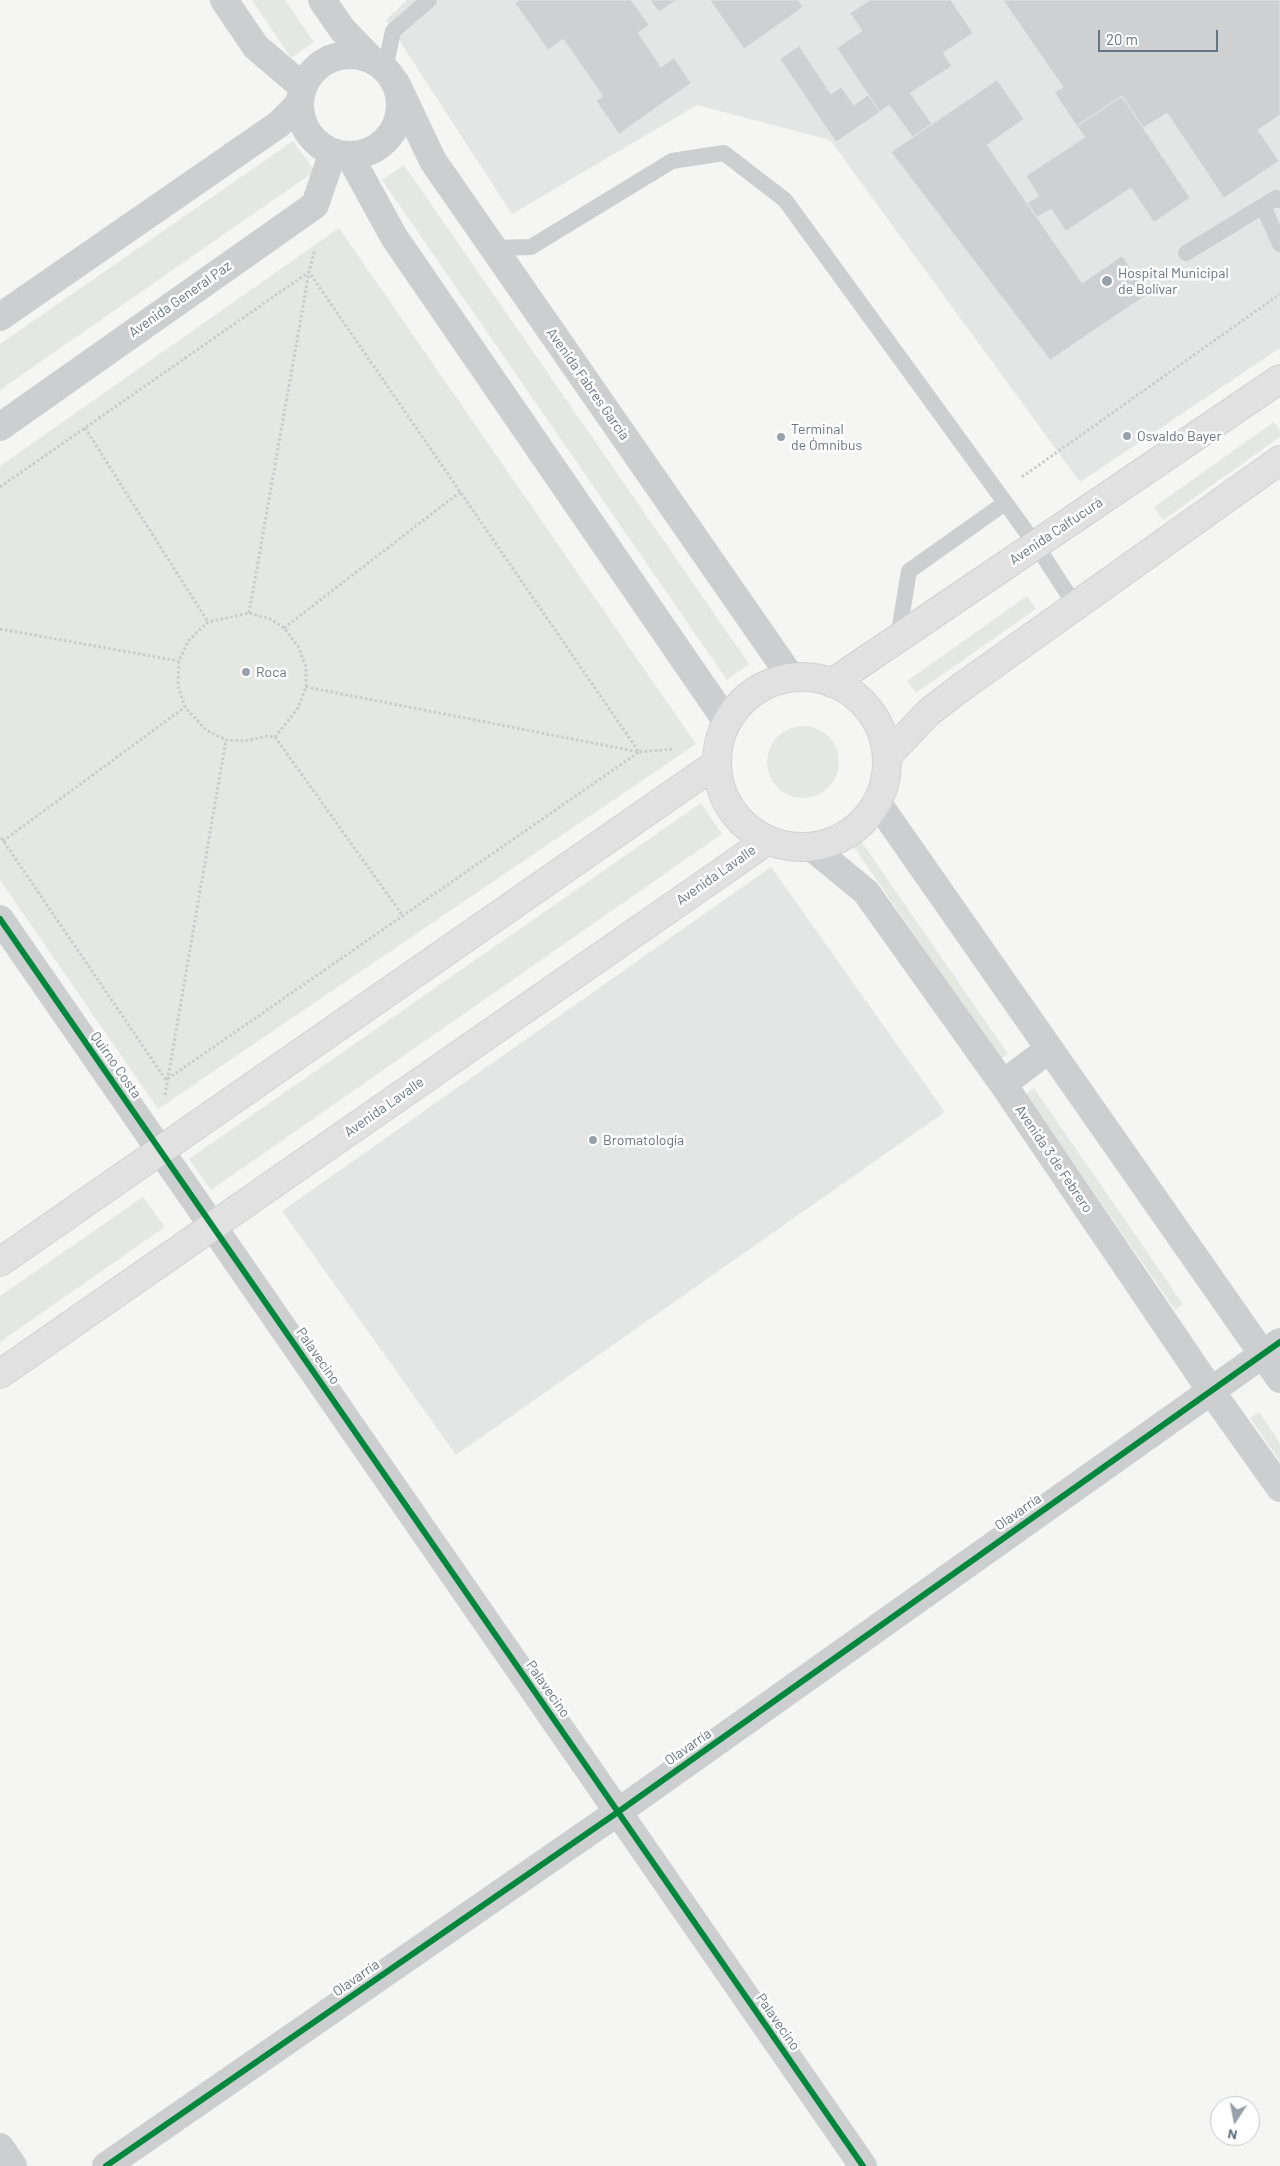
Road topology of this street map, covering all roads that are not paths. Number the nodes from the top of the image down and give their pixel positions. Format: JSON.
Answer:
{"nodes":[{"id":1,"x":224,"y":0,"type":"edge"},
{"id":2,"x":322,"y":0,"type":"edge"},
{"id":3,"x":429,"y":0,"type":"edge"},
{"id":4,"x":384,"y":70,"type":"junction"},
{"id":5,"x":301,"y":95,"type":"junction"},
{"id":6,"x":341,"y":153,"type":"junction"},
{"id":7,"x":1280,"y":200,"type":"edge"},
{"id":8,"x":1264,"y":206,"type":"junction"},
{"id":9,"x":1280,"y":244,"type":"edge"},
{"id":10,"x":493,"y":248,"type":"junction"},
{"id":11,"x":1186,"y":253,"type":"dead end"},
{"id":12,"x":0,"y":318,"type":"edge"},
{"id":13,"x":1280,"y":380,"type":"edge"},
{"id":14,"x":0,"y":426,"type":"edge"},
{"id":15,"x":1280,"y":460,"type":"edge"},
{"id":16,"x":1002,"y":499,"type":"junction"},
{"id":17,"x":1036,"y":545,"type":"junction"},
{"id":18,"x":1075,"y":605,"type":"junction"},
{"id":19,"x":898,"y":638,"type":"junction"},
{"id":20,"x":791,"y":677,"type":"junction"},
{"id":21,"x":832,"y":683,"type":"junction"},
{"id":22,"x":721,"y":743,"type":"junction"},
{"id":23,"x":887,"y":756,"type":"junction"},
{"id":24,"x":878,"y":802,"type":"junction"},
{"id":25,"x":768,"y":840,"type":"junction"},
{"id":26,"x":810,"y":846,"type":"junction"},
{"id":27,"x":0,"y":919,"type":"edge"},
{"id":28,"x":1049,"y":1049,"type":"junction"},
{"id":29,"x":1003,"y":1084,"type":"junction"},
{"id":30,"x":160,"y":1150,"type":"junction"},
{"id":31,"x":212,"y":1226,"type":"junction"},
{"id":32,"x":0,"y":1262,"type":"edge"},
{"id":33,"x":1271,"y":1348,"type":"edge"},
{"id":34,"x":0,"y":1374,"type":"edge"},
{"id":35,"x":1280,"y":1379,"type":"edge"},
{"id":36,"x":1211,"y":1391,"type":"junction"},
{"id":37,"x":1280,"y":1488,"type":"edge"},
{"id":38,"x":618,"y":1812,"type":"junction"},
{"id":39,"x":0,"y":2147,"type":"edge"},
{"id":40,"x":13,"y":2166,"type":"edge"},
{"id":41,"x":106,"y":2166,"type":"edge"},
{"id":42,"x":863,"y":2166,"type":"edge"}],
"edges":[{"from":1,"to":5,"type":"street"},
{"from":2,"to":4,"type":"street","name":"Avenida Fabres García"},
{"from":3,"to":4,"type":"lane"},
{"from":4,"to":5,"type":"street"},
{"from":4,"to":6,"type":"street"},
{"from":4,"to":10,"type":"street","name":"Avenida Fabres García"},
{"from":5,"to":6,"type":"street"},
{"from":5,"to":12,"type":"street"},
{"from":6,"to":14,"type":"street","name":"Avenida General Paz"},
{"from":6,"to":22,"type":"street"},
{"from":7,"to":8,"type":"lane"},
{"from":8,"to":9,"type":"lane"},
{"from":8,"to":11,"type":"lane"},
{"from":10,"to":16,"type":"lane"},
{"from":10,"to":20,"type":"street","name":"Avenida Fabres García"},
{"from":13,"to":17,"type":"main road","name":"Avenida Calfucurá"},
{"from":15,"to":18,"type":"main road"},
{"from":16,"to":17,"type":"lane"},
{"from":16,"to":19,"type":"lane"},
{"from":17,"to":18,"type":"lane"},
{"from":17,"to":19,"type":"main road","name":"Avenida Calfucurá"},
{"from":18,"to":23,"type":"main road"},
{"from":19,"to":21,"type":"main road","name":"Avenida Calfucurá"},
{"from":20,"to":21,"type":"main road"},
{"from":20,"to":22,"type":"main road"},
{"from":21,"to":23,"type":"main road"},
{"from":22,"to":25,"type":"main road"},
{"from":22,"to":30,"type":"main road"},
{"from":23,"to":24,"type":"main road"},
{"from":24,"to":26,"type":"main road"},
{"from":24,"to":28,"type":"street"},
{"from":25,"to":26,"type":"main road"},
{"from":25,"to":31,"type":"main road","name":"Avenida Lavalle"},
{"from":26,"to":29,"type":"street","name":"Avenida 3 de Febrero"},
{"from":27,"to":30,"type":"street","name":"Quirno Costa"},
{"from":28,"to":29,"type":"street"},
{"from":28,"to":33,"type":"street"},
{"from":29,"to":36,"type":"street","name":"Avenida 3 de Febrero"},
{"from":30,"to":31,"type":"street","name":"Quirno Costa"},
{"from":30,"to":32,"type":"main road"},
{"from":31,"to":34,"type":"main road","name":"Avenida Lavalle"},
{"from":31,"to":38,"type":"street","name":"Palavecino"},
{"from":33,"to":35,"type":"street"},
{"from":33,"to":36,"type":"street","name":"Olavarría"},
{"from":36,"to":37,"type":"street","name":"Avenida 3 de Febrero"},
{"from":36,"to":38,"type":"street","name":"Olavarría"},
{"from":38,"to":41,"type":"street","name":"Olavarría"},
{"from":38,"to":42,"type":"street","name":"Palavecino"},
{"from":39,"to":40,"type":"street"}]}
